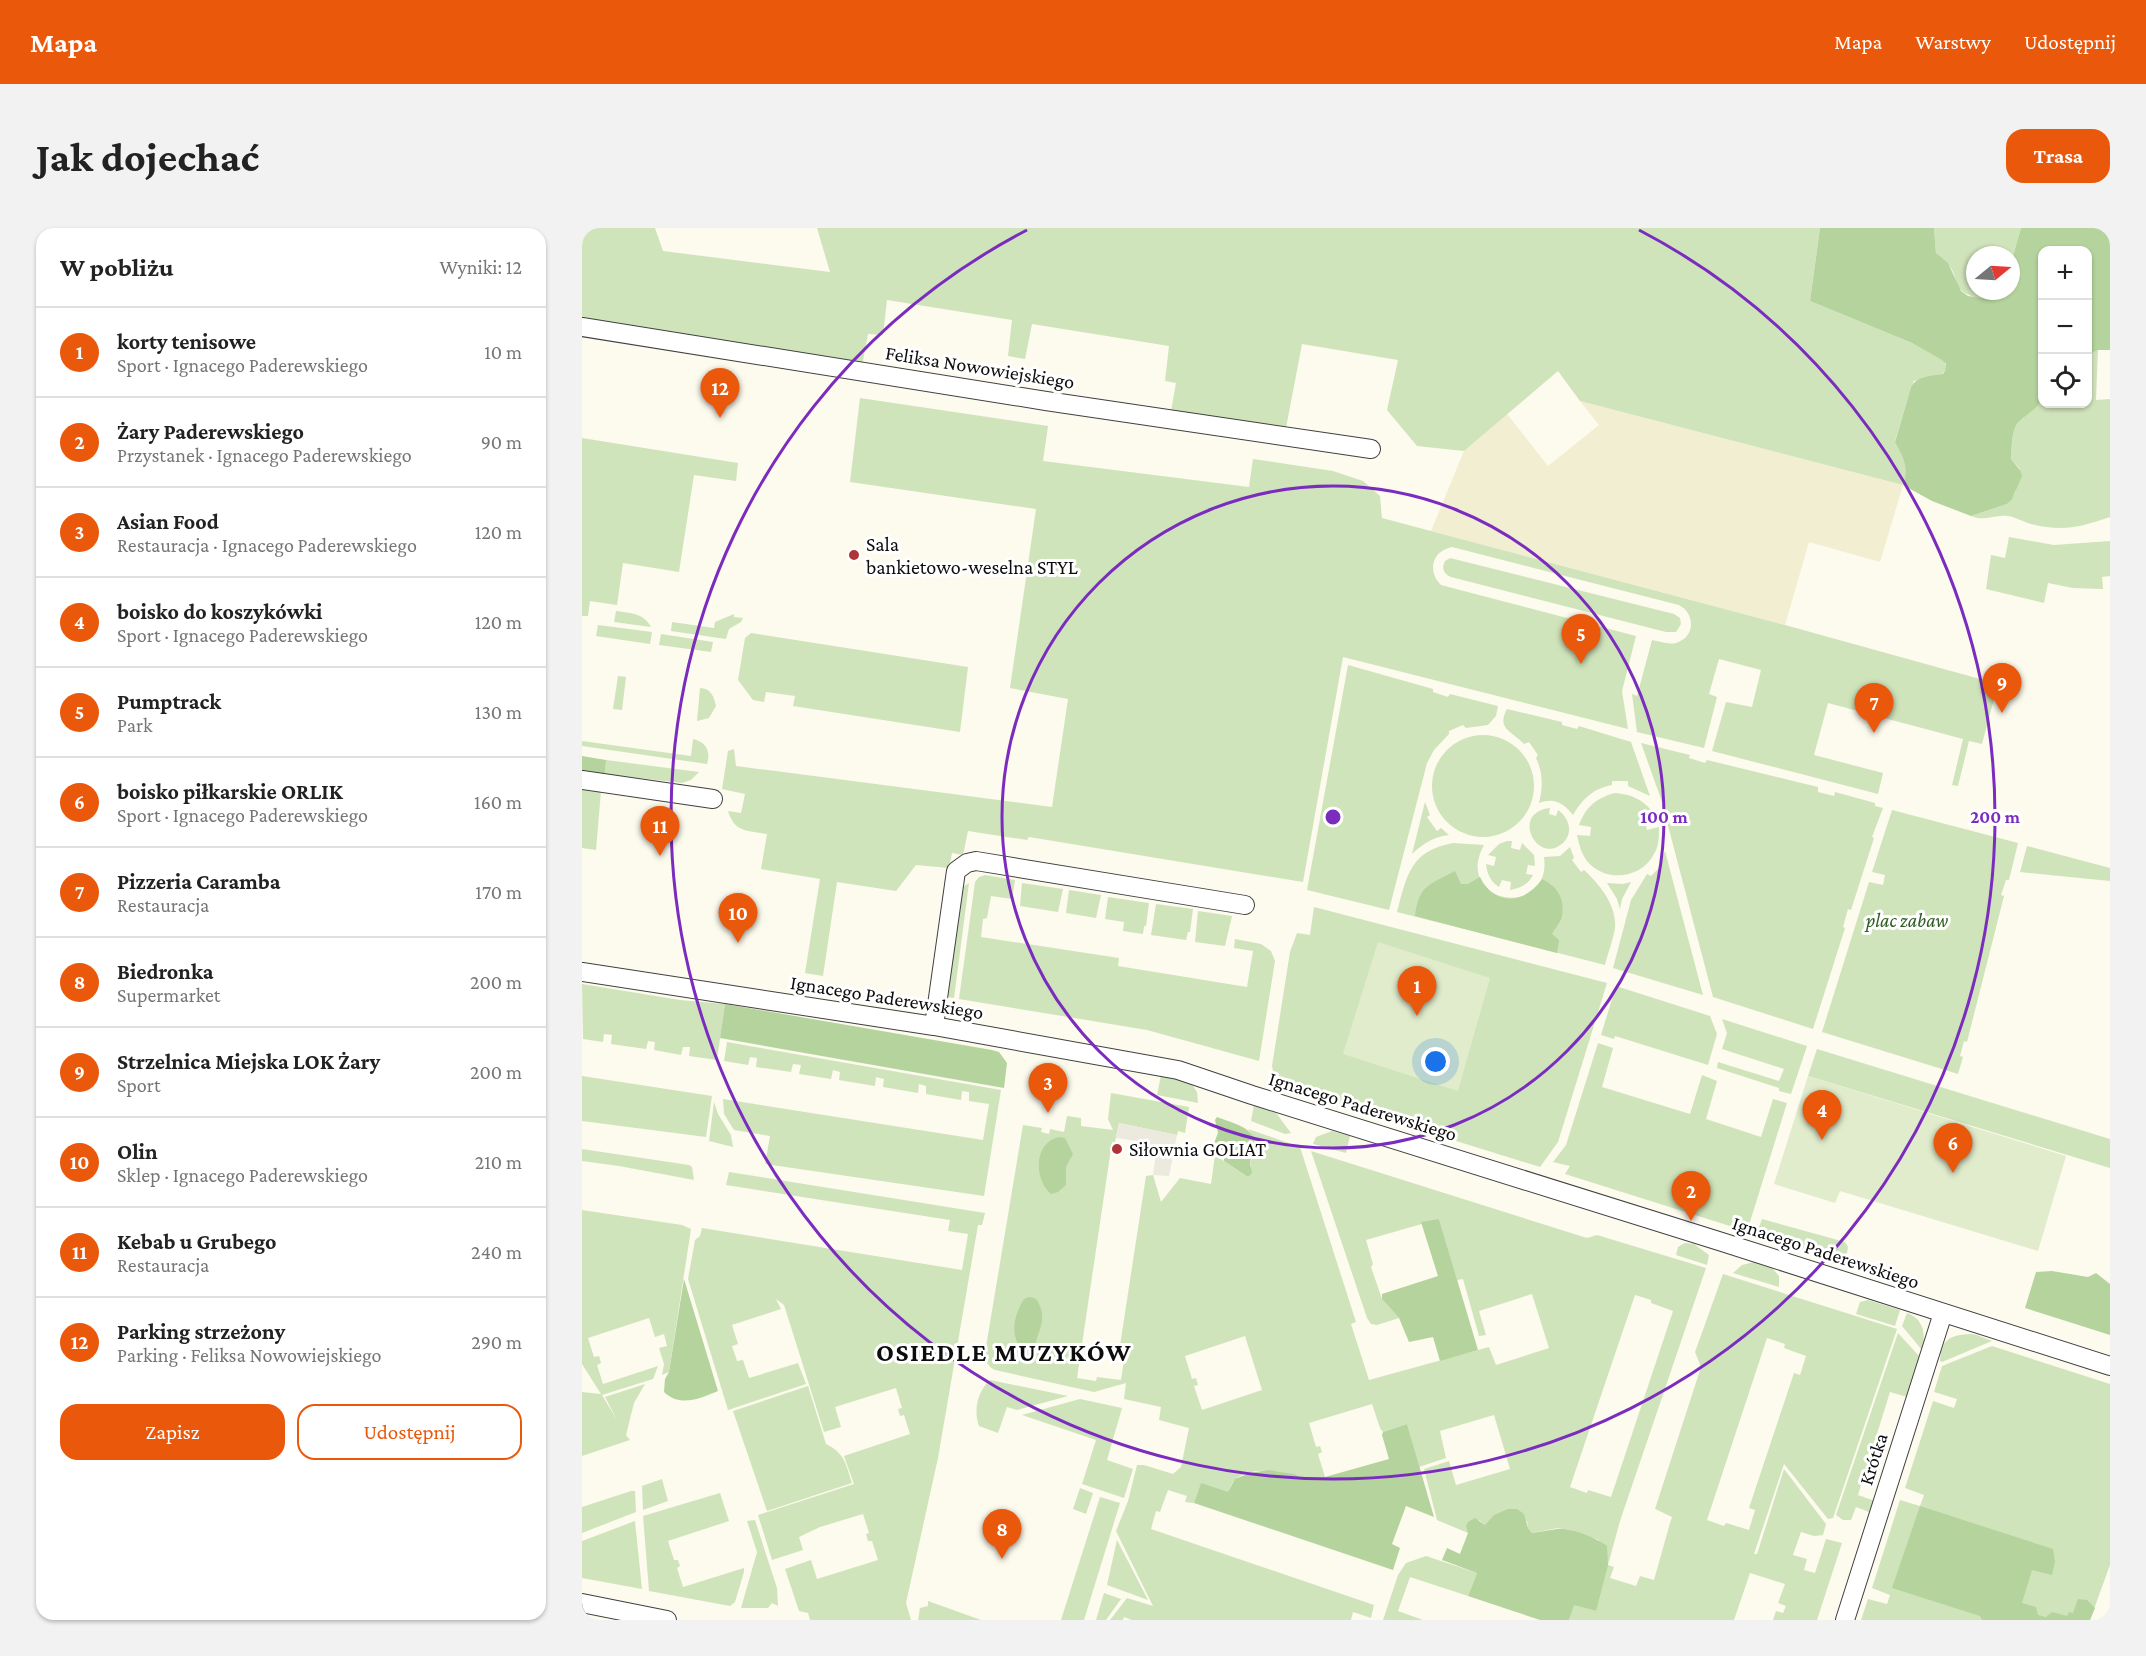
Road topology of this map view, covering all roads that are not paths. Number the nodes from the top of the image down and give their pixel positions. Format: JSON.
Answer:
{"nodes":[{"id":1,"x":582,"y":327,"type":"edge"},
{"id":2,"x":1371,"y":449,"type":"dead end"},
{"id":3,"x":582,"y":780,"type":"edge"},
{"id":4,"x":713,"y":799,"type":"dead end"},
{"id":5,"x":1245,"y":905,"type":"dead end"},
{"id":6,"x":582,"y":972,"type":"edge"},
{"id":7,"x":934,"y":1026,"type":"junction"},
{"id":8,"x":1943,"y":1312,"type":"junction"},
{"id":9,"x":2110,"y":1366,"type":"edge"},
{"id":10,"x":582,"y":1603,"type":"edge"},
{"id":11,"x":667,"y":1620,"type":"edge"},
{"id":12,"x":1845,"y":1620,"type":"edge"}],
"edges":[{"from":1,"to":2,"type":"street","name":"Feliksa Nowowiejskiego"},
{"from":3,"to":4,"type":"street"},
{"from":5,"to":7,"type":"street"},
{"from":6,"to":7,"type":"street","name":"Ignacego Paderewskiego"},
{"from":7,"to":8,"type":"street","name":"Ignacego Paderewskiego"},
{"from":8,"to":9,"type":"street","name":"Ignacego Paderewskiego"},
{"from":8,"to":12,"type":"street","name":"Krótka"},
{"from":10,"to":11,"type":"street"}]}
